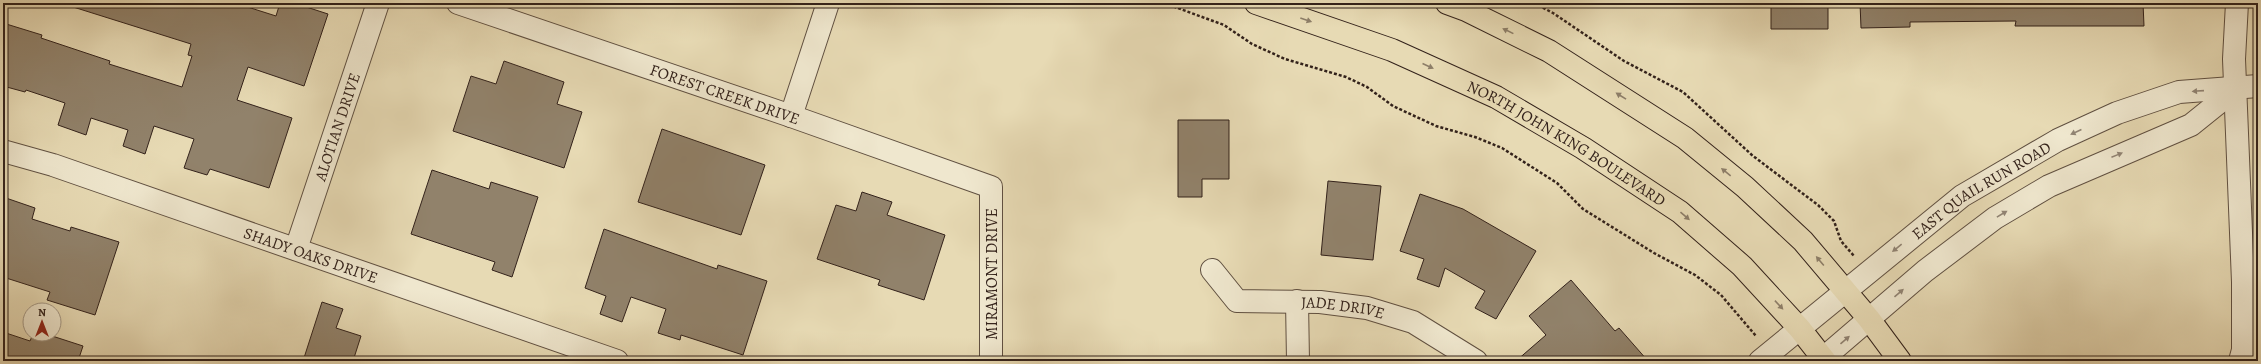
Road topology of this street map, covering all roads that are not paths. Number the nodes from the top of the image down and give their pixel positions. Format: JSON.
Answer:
{"nodes":[{"id":1,"x":378,"y":3,"type":"edge"},
{"id":2,"x":458,"y":3,"type":"edge"},
{"id":3,"x":828,"y":3,"type":"edge"},
{"id":4,"x":1256,"y":3,"type":"edge"},
{"id":5,"x":1448,"y":3,"type":"edge"},
{"id":6,"x":2237,"y":3,"type":"edge"},
{"id":7,"x":2247,"y":87,"type":"edge"},
{"id":8,"x":791,"y":116,"type":"junction"},
{"id":9,"x":3,"y":151,"type":"edge"},
{"id":10,"x":991,"y":187,"type":"joint"},
{"id":11,"x":296,"y":250,"type":"junction"},
{"id":12,"x":1212,"y":270,"type":"dead end"},
{"id":13,"x":1845,"y":291,"type":"junction"},
{"id":14,"x":1297,"y":301,"type":"junction"},
{"id":15,"x":1869,"y":319,"type":"junction"},
{"id":16,"x":1800,"y":329,"type":"junction"},
{"id":17,"x":1760,"y":351,"type":"edge"},
{"id":18,"x":2247,"y":354,"type":"edge"},
{"id":19,"x":1823,"y":360,"type":"edge"},
{"id":20,"x":618,"y":361,"type":"edge"},
{"id":21,"x":991,"y":361,"type":"edge"},
{"id":22,"x":1298,"y":361,"type":"edge"},
{"id":23,"x":1476,"y":361,"type":"edge"},
{"id":24,"x":1900,"y":361,"type":"edge"}],
"edges":[{"from":1,"to":11,"type":"street","name":"ALOTIAN DRIVE"},
{"from":2,"to":8,"type":"street","name":"FOREST CREEK DRIVE"},
{"from":3,"to":8,"type":"street"},
{"from":4,"to":16,"type":"main road","name":"NORTH JOHN KING BOULEVARD","one_way":true},
{"from":13,"to":5,"type":"main road","one_way":true},
{"from":6,"to":7,"type":"street"},
{"from":7,"to":13,"type":"street","name":"EAST QUAIL RUN ROAD","one_way":true},
{"from":15,"to":7,"type":"street","name":"EAST QUAIL RUN ROAD","one_way":true},
{"from":7,"to":18,"type":"street"},
{"from":8,"to":10,"type":"street","name":"FOREST CREEK DRIVE"},
{"from":9,"to":11,"type":"street","name":"SHADY OAKS DRIVE"},
{"from":10,"to":21,"type":"street","name":"MIRAMONT DRIVE"},
{"from":11,"to":20,"type":"street","name":"SHADY OAKS DRIVE"},
{"from":12,"to":14,"type":"street","name":"JADE DRIVE"},
{"from":13,"to":15,"type":"main road"},
{"from":13,"to":16,"type":"street","name":"EAST QUAIL RUN ROAD"},
{"from":14,"to":22,"type":"street"},
{"from":14,"to":23,"type":"street","name":"JADE DRIVE"},
{"from":19,"to":15,"type":"street","name":"EAST QUAIL RUN ROAD","one_way":true},
{"from":15,"to":24,"type":"main road"},
{"from":16,"to":17,"type":"street","name":"EAST QUAIL RUN ROAD"},
{"from":16,"to":19,"type":"main road","name":"NORTH JOHN KING BOULEVARD"}]}
